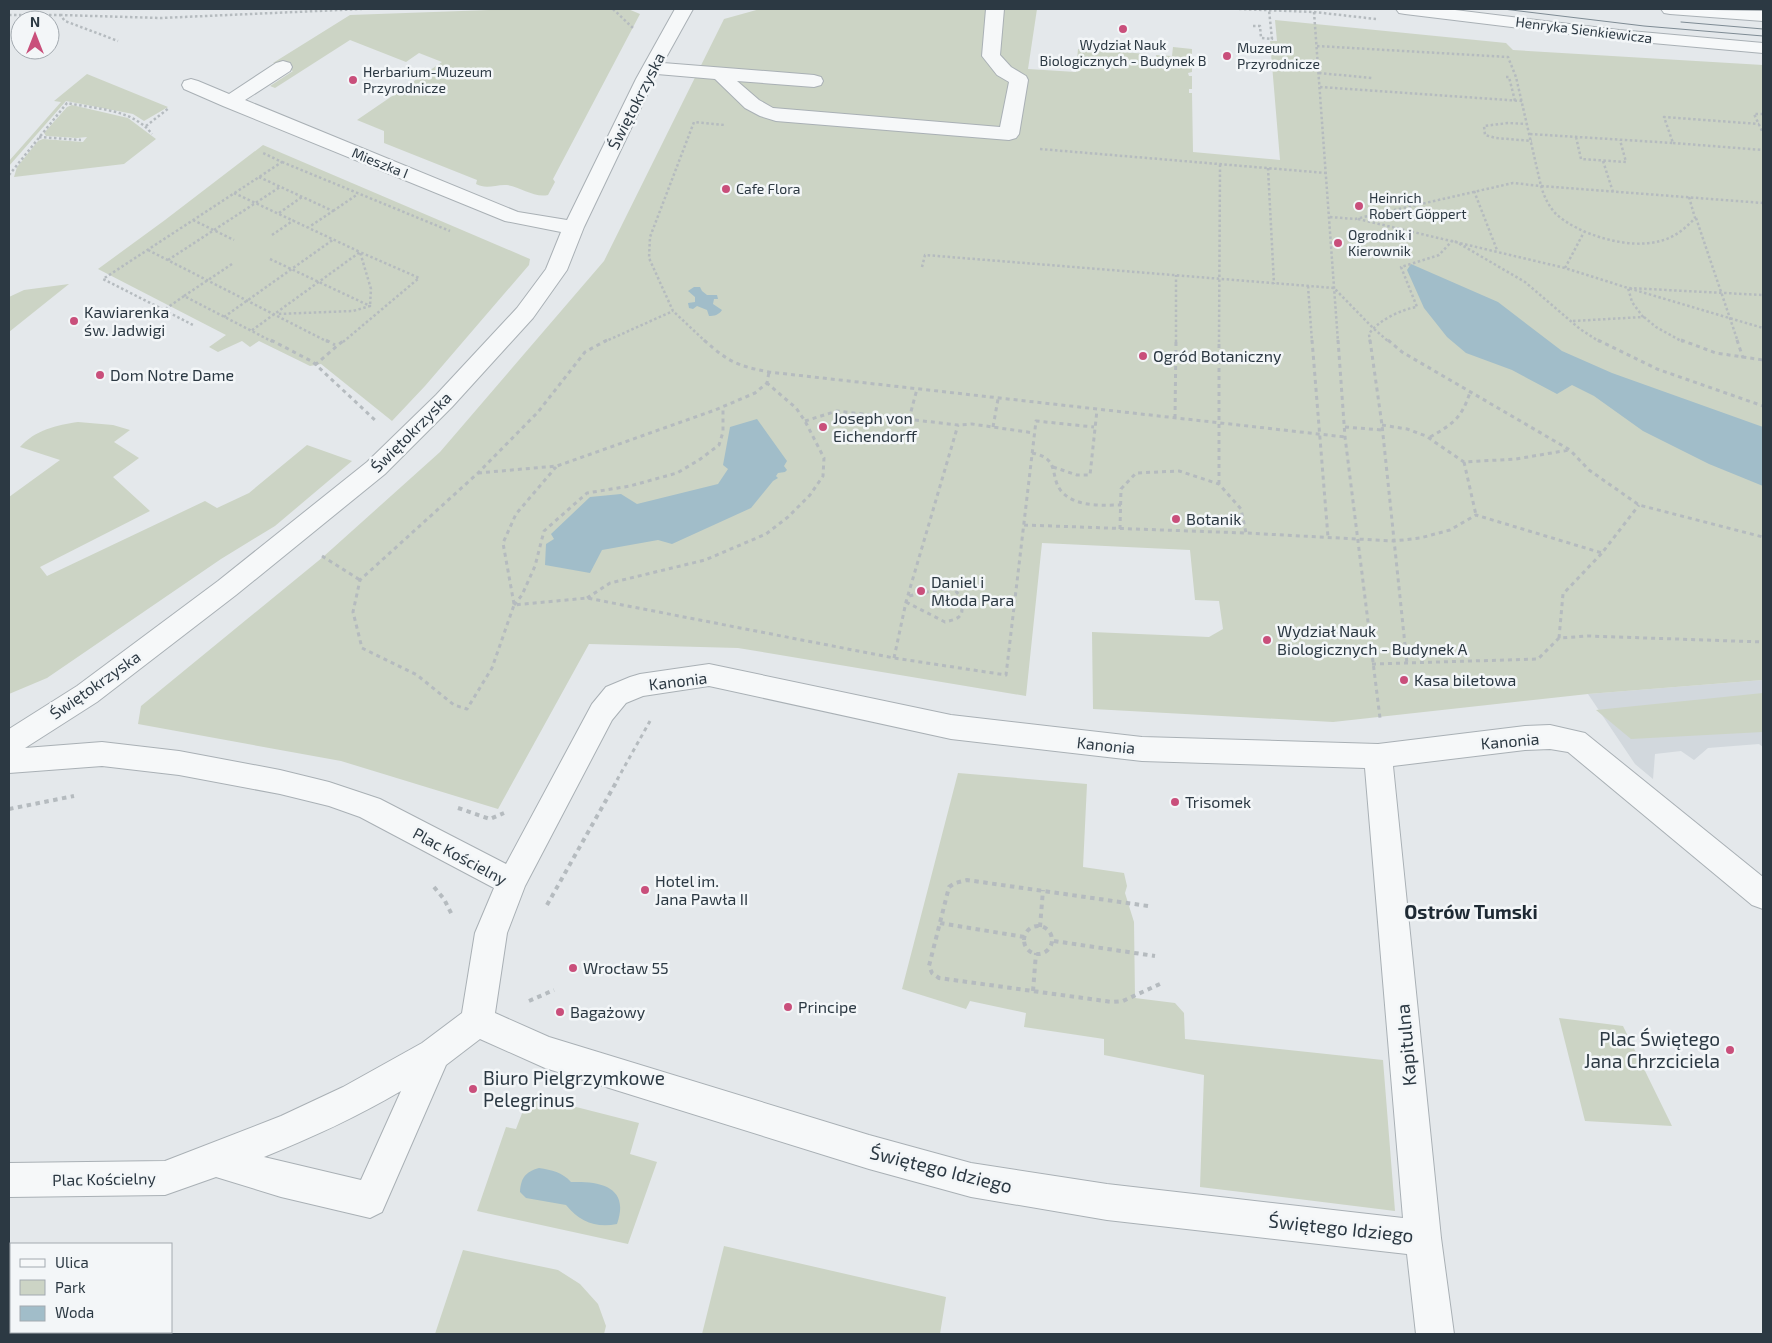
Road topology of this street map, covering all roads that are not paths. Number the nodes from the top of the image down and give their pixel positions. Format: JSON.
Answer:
{"nodes":[{"id":1,"x":684,"y":9,"type":"edge"},
{"id":2,"x":995,"y":9,"type":"edge"},
{"id":3,"x":1405,"y":9,"type":"edge"},
{"id":4,"x":1670,"y":9,"type":"edge"},
{"id":5,"x":1763,"y":16,"type":"edge"},
{"id":6,"x":1763,"y":48,"type":"edge"},
{"id":7,"x":283,"y":67,"type":"dead end"},
{"id":8,"x":652,"y":68,"type":"junction"},
{"id":9,"x":721,"y":74,"type":"junction"},
{"id":10,"x":814,"y":81,"type":"dead end"},
{"id":11,"x":191,"y":85,"type":"dead end"},
{"id":12,"x":230,"y":102,"type":"junction"},
{"id":13,"x":574,"y":227,"type":"junction"},
{"id":14,"x":9,"y":743,"type":"edge"},
{"id":15,"x":1378,"y":756,"type":"junction"},
{"id":16,"x":9,"y":761,"type":"edge"},
{"id":17,"x":512,"y":882,"type":"junction"},
{"id":18,"x":1763,"y":895,"type":"edge"},
{"id":19,"x":477,"y":1021,"type":"junction"},
{"id":20,"x":434,"y":1054,"type":"junction"},
{"id":21,"x":216,"y":1160,"type":"junction"},
{"id":22,"x":9,"y":1180,"type":"edge"},
{"id":23,"x":1423,"y":1238,"type":"junction"},
{"id":24,"x":1436,"y":1334,"type":"edge"}],
"edges":[{"from":1,"to":8,"type":"street","name":"Świętokrzyska"},
{"from":2,"to":9,"type":"street"},
{"from":3,"to":6,"type":"street","name":"Henryka Sienkiewicza"},
{"from":4,"to":5,"type":"street"},
{"from":7,"to":12,"type":"street"},
{"from":8,"to":9,"type":"street"},
{"from":8,"to":13,"type":"street","name":"Świętokrzyska"},
{"from":9,"to":10,"type":"street"},
{"from":11,"to":12,"type":"street","name":"Mieszka I"},
{"from":12,"to":13,"type":"street","name":"Mieszka I"},
{"from":13,"to":14,"type":"street","name":"Świętokrzyska"},
{"from":15,"to":17,"type":"street","name":"Kanonia"},
{"from":15,"to":18,"type":"street","name":"Kanonia"},
{"from":15,"to":23,"type":"street","name":"Kapitulna"},
{"from":16,"to":17,"type":"street","name":"Plac Kościelny"},
{"from":17,"to":19,"type":"street","name":"Plac Kościelny"},
{"from":19,"to":20,"type":"street","name":"Plac Kościelny"},
{"from":19,"to":23,"type":"street","name":"Świętego Idziego"},
{"from":20,"to":21,"type":"street","name":"Plac Kościelny"},
{"from":20,"to":21,"type":"street"},
{"from":21,"to":22,"type":"street","name":"Plac Kościelny"},
{"from":23,"to":24,"type":"street","name":"Kapitulna"}]}
